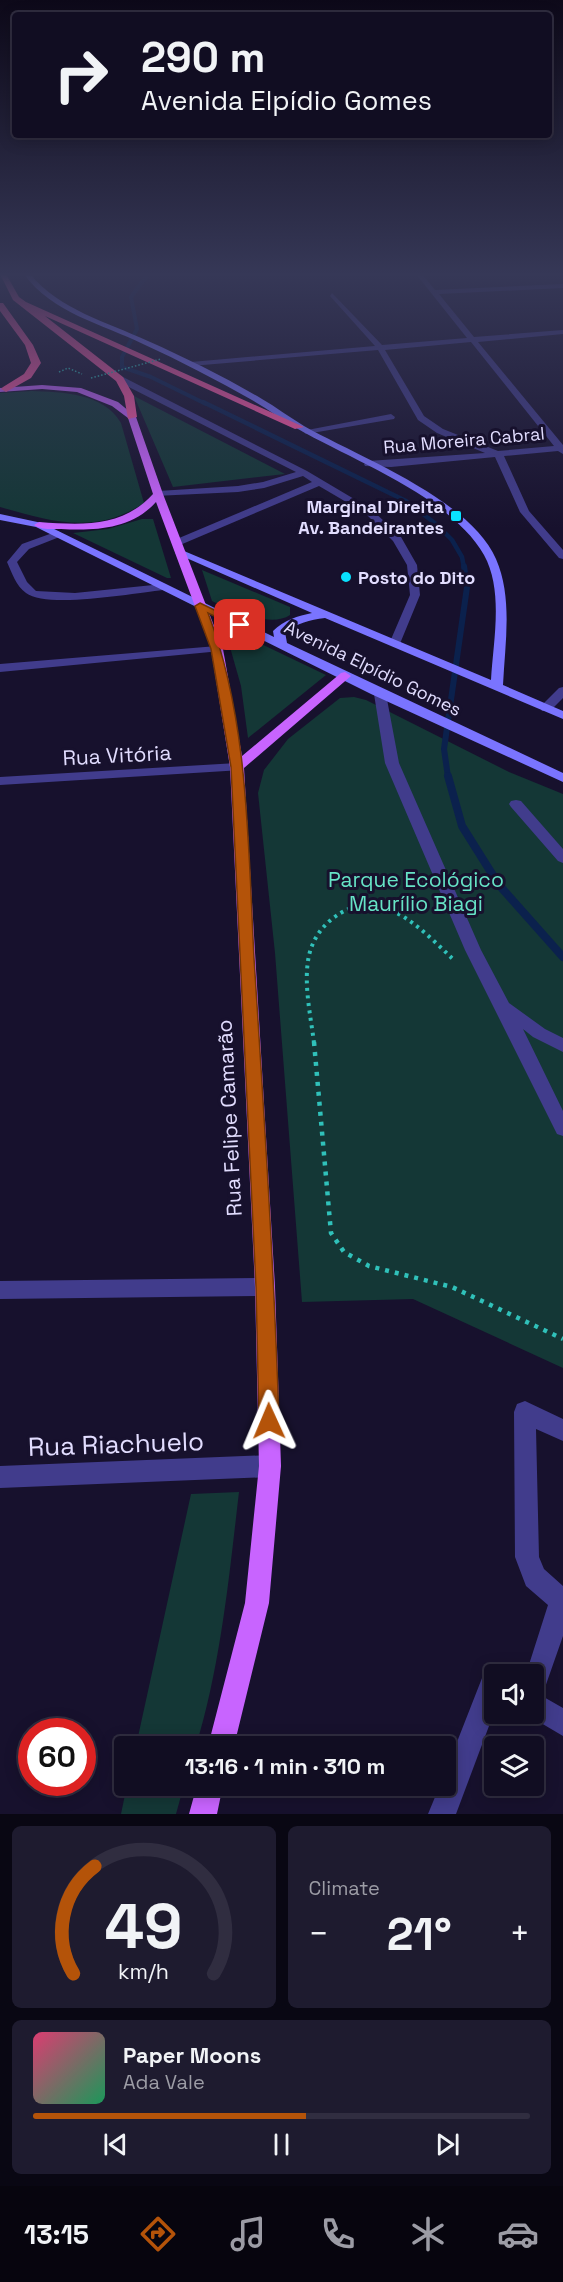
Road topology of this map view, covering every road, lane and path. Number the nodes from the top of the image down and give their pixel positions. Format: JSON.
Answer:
{"nodes":[{"id":1,"x":34,"y":359,"type":"edge"},
{"id":2,"x":93,"y":359,"type":"edge"},
{"id":3,"x":144,"y":359,"type":"edge"},
{"id":4,"x":160,"y":359,"type":"dead end"},
{"id":5,"x":179,"y":359,"type":"edge"},
{"id":6,"x":250,"y":359,"type":"edge"},
{"id":7,"x":387,"y":359,"type":"edge"},
{"id":8,"x":486,"y":359,"type":"edge"},
{"id":9,"x":191,"y":364,"type":"junction"},
{"id":10,"x":91,"y":378,"type":"dead end"},
{"id":11,"x":120,"y":380,"type":"junction"},
{"id":12,"x":2,"y":389,"type":"edge"},
{"id":13,"x":132,"y":417,"type":"junction"},
{"id":14,"x":391,"y":417,"type":"dead end"},
{"id":15,"x":303,"y":429,"type":"junction"},
{"id":16,"x":562,"y":449,"type":"edge"},
{"id":17,"x":499,"y":455,"type":"junction"},
{"id":18,"x":368,"y":464,"type":"junction"},
{"id":19,"x":303,"y":473,"type":"junction"},
{"id":20,"x":319,"y":482,"type":"junction"},
{"id":21,"x":158,"y":494,"type":"junction"},
{"id":22,"x":0,"y":517,"type":"edge"},
{"id":23,"x":39,"y":525,"type":"junction"},
{"id":24,"x":58,"y":534,"type":"junction"},
{"id":25,"x":178,"y":548,"type":"junction"},
{"id":26,"x":563,"y":556,"type":"edge"},
{"id":27,"x":163,"y":587,"type":"junction"},
{"id":28,"x":200,"y":606,"type":"junction"},
{"id":29,"x":329,"y":615,"type":"junction"},
{"id":30,"x":281,"y":644,"type":"junction"},
{"id":31,"x":394,"y":644,"type":"junction"},
{"id":32,"x":216,"y":649,"type":"junction"},
{"id":33,"x":0,"y":668,"type":"edge"},
{"id":34,"x":345,"y":676,"type":"junction"},
{"id":35,"x":497,"y":687,"type":"junction"},
{"id":36,"x":563,"y":691,"type":"edge"},
{"id":37,"x":380,"y":694,"type":"junction"},
{"id":38,"x":546,"y":708,"type":"junction"},
{"id":39,"x":563,"y":715,"type":"edge"},
{"id":40,"x":237,"y":767,"type":"junction"},
{"id":41,"x":563,"y":778,"type":"edge"},
{"id":42,"x":0,"y":781,"type":"edge"},
{"id":43,"x":516,"y":804,"type":"dead end"},
{"id":44,"x":563,"y":858,"type":"edge"},
{"id":45,"x":462,"y":968,"type":"dead end"},
{"id":46,"x":502,"y":1005,"type":"junction"},
{"id":47,"x":563,"y":1046,"type":"edge"},
{"id":48,"x":563,"y":1129,"type":"edge"},
{"id":49,"x":265,"y":1287,"type":"junction"},
{"id":50,"x":0,"y":1290,"type":"edge"},
{"id":51,"x":563,"y":1339,"type":"edge"},
{"id":52,"x":563,"y":1430,"type":"edge"},
{"id":53,"x":270,"y":1466,"type":"junction"},
{"id":54,"x":0,"y":1477,"type":"edge"},
{"id":55,"x":563,"y":1601,"type":"edge"},
{"id":56,"x":542,"y":1664,"type":"edge"},
{"id":57,"x":484,"y":1705,"type":"edge"},
{"id":58,"x":544,"y":1712,"type":"edge"},
{"id":59,"x":563,"y":1723,"type":"edge"},
{"id":60,"x":223,"y":1736,"type":"edge"},
{"id":61,"x":207,"y":1796,"type":"edge"},
{"id":62,"x":203,"y":1814,"type":"edge"},
{"id":63,"x":442,"y":1814,"type":"edge"}],
"edges":[{"from":1,"to":12,"type":"highway"},
{"from":2,"to":11,"type":"highway"},
{"from":3,"to":15,"type":"highway"},
{"from":4,"to":10,"type":"path","bridge":true},
{"from":5,"to":9,"type":"main road"},
{"from":6,"to":9,"type":"street"},
{"from":7,"to":17,"type":"street"},
{"from":8,"to":16,"type":"street"},
{"from":9,"to":15,"type":"main road"},
{"from":11,"to":13,"type":"highway"},
{"from":11,"to":19,"type":"street"},
{"from":12,"to":13,"type":"main road"},
{"from":13,"to":21,"type":"main road","name":"Rua Felipe Camarão"},
{"from":14,"to":15,"type":"street"},
{"from":15,"to":18,"type":"main road"},
{"from":16,"to":17,"type":"street","name":"Rua Moreira Cabral"},
{"from":17,"to":18,"type":"street","name":"Rua Moreira Cabral"},
{"from":17,"to":26,"type":"street"},
{"from":18,"to":35,"type":"main road"},
{"from":19,"to":20,"type":"street"},
{"from":19,"to":21,"type":"street"},
{"from":20,"to":25,"type":"street"},
{"from":20,"to":31,"type":"street"},
{"from":21,"to":23,"type":"main road"},
{"from":21,"to":25,"type":"main road","name":"Rua Felipe Camarão"},
{"from":22,"to":23,"type":"main road","name":"Avenida Elpídio Gomes"},
{"from":23,"to":24,"type":"main road","name":"Avenida Elpídio Gomes"},
{"from":24,"to":27,"type":"main road","name":"Avenida Elpídio Gomes"},
{"from":24,"to":27,"type":"street"},
{"from":25,"to":28,"type":"main road","name":"Rua Felipe Camarão"},
{"from":25,"to":29,"type":"main road","name":"Avenida Elpídio Gomes"},
{"from":27,"to":28,"type":"main road","name":"Avenida Elpídio Gomes"},
{"from":28,"to":30,"type":"main road","name":"Avenida Elpídio Gomes"},
{"from":28,"to":32,"type":"main road","name":"Rua Felipe Camarão"},
{"from":29,"to":30,"type":"main road"},
{"from":29,"to":31,"type":"main road","name":"Avenida Elpídio Gomes"},
{"from":30,"to":34,"type":"main road","name":"Avenida Elpídio Gomes"},
{"from":31,"to":35,"type":"main road","name":"Avenida Elpídio Gomes"},
{"from":32,"to":33,"type":"street"},
{"from":32,"to":40,"type":"main road","name":"Rua Felipe Camarão"},
{"from":34,"to":37,"type":"main road","name":"Avenida Elpídio Gomes"},
{"from":34,"to":40,"type":"main road"},
{"from":35,"to":38,"type":"main road","name":"Avenida Elpídio Gomes"},
{"from":36,"to":38,"type":"street"},
{"from":37,"to":41,"type":"main road","name":"Avenida Elpídio Gomes"},
{"from":37,"to":46,"type":"street"},
{"from":38,"to":39,"type":"main road","name":"Avenida Elpídio Gomes"},
{"from":40,"to":42,"type":"street","name":"Rua Vitória"},
{"from":40,"to":49,"type":"main road","name":"Rua Felipe Camarão"},
{"from":43,"to":44,"type":"street"},
{"from":45,"to":51,"type":"path"},
{"from":46,"to":47,"type":"street"},
{"from":46,"to":48,"type":"street"},
{"from":49,"to":50,"type":"street"},
{"from":49,"to":53,"type":"main road","name":"Rua Felipe Camarão"},
{"from":52,"to":55,"type":"street"},
{"from":53,"to":54,"type":"street","name":"Rua Riachuelo"},
{"from":53,"to":60,"type":"main road","name":"Rua Felipe Camarão"},
{"from":55,"to":56,"type":"street"},
{"from":57,"to":63,"type":"street"},
{"from":58,"to":59,"type":"street"},
{"from":61,"to":62,"type":"main road"}]}
